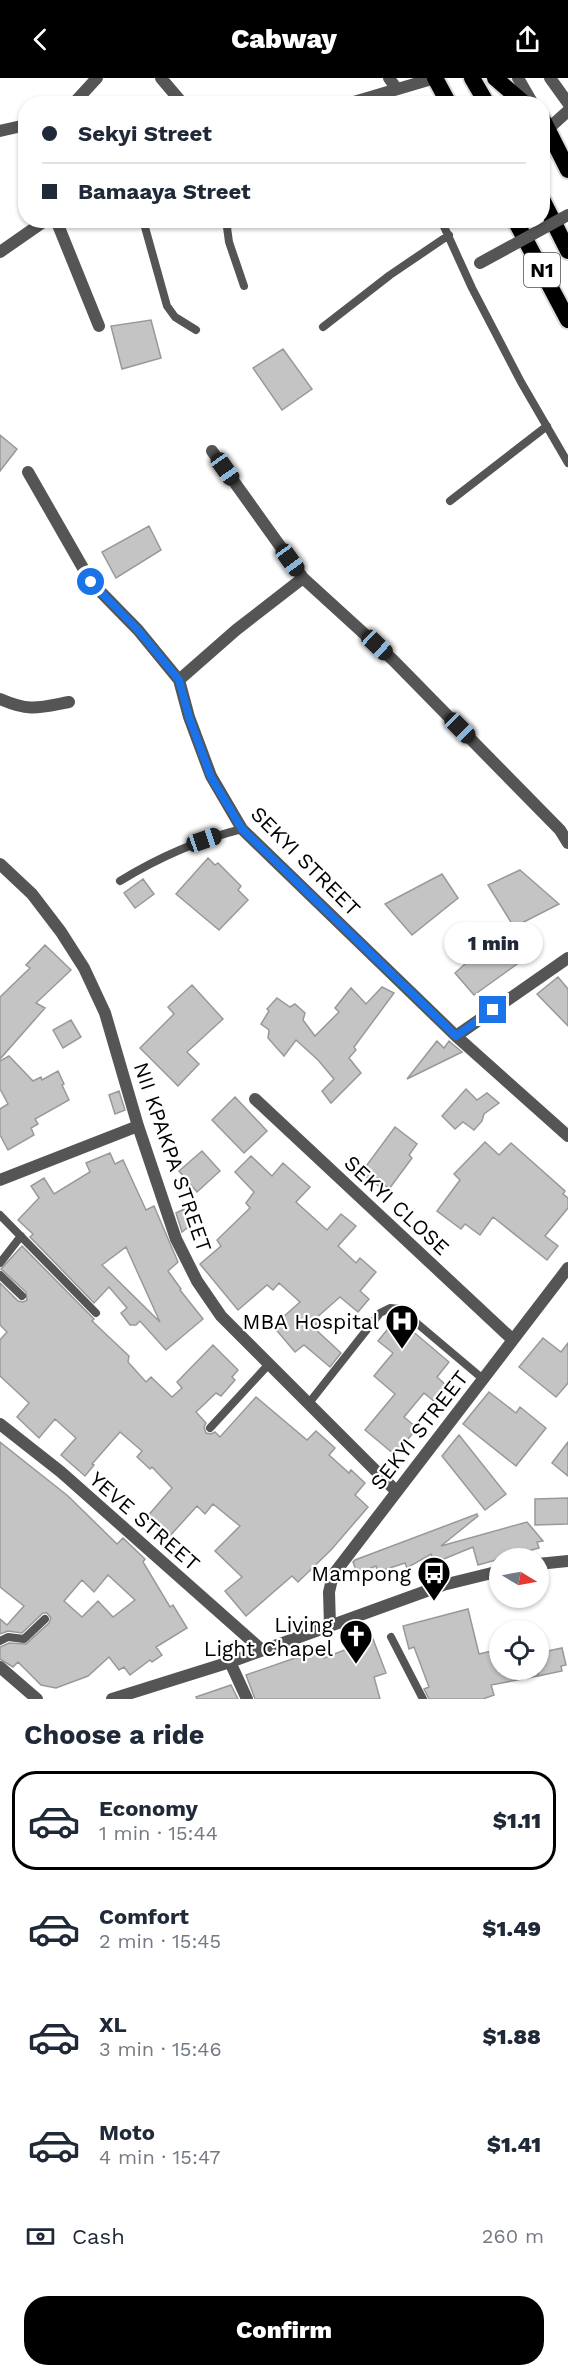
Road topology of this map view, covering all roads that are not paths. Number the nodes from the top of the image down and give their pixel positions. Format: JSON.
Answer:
{"nodes":[{"id":1,"x":97,"y":78,"type":"edge"},
{"id":2,"x":161,"y":78,"type":"edge"},
{"id":3,"x":435,"y":78,"type":"edge"},
{"id":4,"x":472,"y":78,"type":"edge"},
{"id":5,"x":495,"y":78,"type":"edge"},
{"id":6,"x":518,"y":78,"type":"edge"},
{"id":7,"x":550,"y":78,"type":"edge"},
{"id":8,"x":392,"y":83,"type":"edge"},
{"id":9,"x":80,"y":96,"type":"edge"},
{"id":10,"x":176,"y":96,"type":"edge"},
{"id":11,"x":382,"y":96,"type":"edge"},
{"id":12,"x":445,"y":96,"type":"edge"},
{"id":13,"x":482,"y":96,"type":"edge"},
{"id":14,"x":516,"y":96,"type":"edge"},
{"id":15,"x":528,"y":96,"type":"edge"},
{"id":16,"x":568,"y":103,"type":"edge"},
{"id":17,"x":568,"y":111,"type":"edge"},
{"id":18,"x":550,"y":122,"type":"edge"},
{"id":19,"x":18,"y":127,"type":"edge"},
{"id":20,"x":0,"y":131,"type":"edge"},
{"id":21,"x":550,"y":133,"type":"edge"},
{"id":22,"x":568,"y":170,"type":"edge"},
{"id":23,"x":550,"y":215,"type":"edge"},
{"id":24,"x":568,"y":215,"type":"edge"},
{"id":25,"x":550,"y":225,"type":"edge"},
{"id":26,"x":34,"y":228,"type":"edge"},
{"id":27,"x":59,"y":228,"type":"edge"},
{"id":28,"x":145,"y":228,"type":"edge"},
{"id":29,"x":227,"y":228,"type":"edge"},
{"id":30,"x":445,"y":228,"type":"edge"},
{"id":31,"x":519,"y":228,"type":"edge"},
{"id":32,"x":544,"y":228,"type":"edge"},
{"id":33,"x":449,"y":235,"type":"junction"},
{"id":34,"x":568,"y":251,"type":"edge"},
{"id":35,"x":0,"y":252,"type":"edge"},
{"id":36,"x":480,"y":263,"type":"dead end"},
{"id":37,"x":244,"y":286,"type":"dead end"},
{"id":38,"x":568,"y":320,"type":"edge"},
{"id":39,"x":99,"y":326,"type":"dead end"},
{"id":40,"x":323,"y":327,"type":"dead end"},
{"id":41,"x":196,"y":330,"type":"dead end"},
{"id":42,"x":548,"y":426,"type":"junction"},
{"id":43,"x":212,"y":451,"type":"dead end"},
{"id":44,"x":568,"y":464,"type":"edge"},
{"id":45,"x":28,"y":472,"type":"dead end"},
{"id":46,"x":450,"y":501,"type":"dead end"},
{"id":47,"x":303,"y":578,"type":"junction"},
{"id":48,"x":179,"y":680,"type":"junction"},
{"id":49,"x":0,"y":699,"type":"edge"},
{"id":50,"x":69,"y":702,"type":"dead end"},
{"id":51,"x":564,"y":827,"type":"edge"},
{"id":52,"x":242,"y":829,"type":"junction"},
{"id":53,"x":568,"y":843,"type":"edge"},
{"id":54,"x":0,"y":864,"type":"edge"},
{"id":55,"x":120,"y":881,"type":"dead end"},
{"id":56,"x":568,"y":958,"type":"edge"},
{"id":57,"x":456,"y":1036,"type":"junction"},
{"id":58,"x":255,"y":1099,"type":"dead end"},
{"id":59,"x":138,"y":1126,"type":"junction"},
{"id":60,"x":568,"y":1136,"type":"edge"},
{"id":61,"x":0,"y":1180,"type":"edge"},
{"id":62,"x":0,"y":1215,"type":"edge"},
{"id":63,"x":21,"y":1236,"type":"junction"},
{"id":64,"x":0,"y":1263,"type":"edge"},
{"id":65,"x":568,"y":1268,"type":"edge"},
{"id":66,"x":0,"y":1275,"type":"edge"},
{"id":67,"x":22,"y":1296,"type":"dead end"},
{"id":68,"x":96,"y":1313,"type":"dead end"},
{"id":69,"x":513,"y":1340,"type":"junction"},
{"id":70,"x":269,"y":1364,"type":"junction"},
{"id":71,"x":483,"y":1379,"type":"junction"},
{"id":72,"x":309,"y":1403,"type":"junction"},
{"id":73,"x":0,"y":1424,"type":"edge"},
{"id":74,"x":210,"y":1428,"type":"dead end"},
{"id":75,"x":396,"y":1491,"type":"junction"},
{"id":76,"x":568,"y":1561,"type":"edge"},
{"id":77,"x":549,"y":1563,"type":"edge"},
{"id":78,"x":489,"y":1574,"type":"edge"},
{"id":79,"x":45,"y":1619,"type":"dead end"},
{"id":80,"x":330,"y":1626,"type":"junction"},
{"id":81,"x":391,"y":1637,"type":"dead end"},
{"id":82,"x":0,"y":1641,"type":"edge"},
{"id":83,"x":262,"y":1650,"type":"junction"},
{"id":84,"x":230,"y":1662,"type":"junction"},
{"id":85,"x":0,"y":1667,"type":"edge"},
{"id":86,"x":38,"y":1699,"type":"edge"},
{"id":87,"x":112,"y":1699,"type":"edge"},
{"id":88,"x":247,"y":1699,"type":"edge"},
{"id":89,"x":423,"y":1699,"type":"edge"}],
"edges":[{"from":1,"to":9,"type":"street"},
{"from":2,"to":10,"type":"street"},
{"from":3,"to":8,"type":"street"},
{"from":3,"to":12,"type":"highway"},
{"from":4,"to":13,"type":"highway"},
{"from":5,"to":14,"type":"highway"},
{"from":6,"to":15,"type":"street"},
{"from":7,"to":16,"type":"street"},
{"from":8,"to":11,"type":"street"},
{"from":17,"to":18,"type":"street"},
{"from":19,"to":20,"type":"street"},
{"from":21,"to":22,"type":"highway"},
{"from":23,"to":34,"type":"highway","number":"N1"},
{"from":24,"to":25,"type":"street","bridge":true},
{"from":26,"to":35,"type":"street"},
{"from":27,"to":39,"type":"street"},
{"from":28,"to":41,"type":"lane"},
{"from":29,"to":37,"type":"lane"},
{"from":30,"to":33,"type":"lane"},
{"from":31,"to":38,"type":"highway","number":"N1"},
{"from":32,"to":36,"type":"street","bridge":true},
{"from":33,"to":40,"type":"lane"},
{"from":33,"to":42,"type":"lane"},
{"from":42,"to":44,"type":"lane"},
{"from":42,"to":46,"type":"lane"},
{"from":43,"to":47,"type":"street"},
{"from":45,"to":48,"type":"street","name":"SEKYI STREET"},
{"from":47,"to":48,"type":"street"},
{"from":47,"to":51,"type":"street"},
{"from":48,"to":52,"type":"street","name":"SEKYI STREET"},
{"from":49,"to":50,"type":"street"},
{"from":51,"to":53,"type":"street"},
{"from":52,"to":55,"type":"lane"},
{"from":52,"to":57,"type":"street","name":"SEKYI STREET"},
{"from":54,"to":59,"type":"street","name":"NII KPAKPA STREET"},
{"from":56,"to":57,"type":"street"},
{"from":57,"to":60,"type":"street","name":"SEKYI STREET"},
{"from":58,"to":69,"type":"street","name":"SEKYI CLOSE"},
{"from":59,"to":61,"type":"street"},
{"from":59,"to":70,"type":"street","name":"NII KPAKPA STREET"},
{"from":62,"to":63,"type":"lane"},
{"from":63,"to":64,"type":"lane"},
{"from":63,"to":68,"type":"lane"},
{"from":65,"to":69,"type":"street","name":"SEKYI STREET"},
{"from":66,"to":67,"type":"lane"},
{"from":69,"to":71,"type":"street","name":"SEKYI STREET"},
{"from":70,"to":72,"type":"street","name":"NII KPAKPA STREET"},
{"from":70,"to":74,"type":"lane"},
{"from":71,"to":72,"type":"lane"},
{"from":71,"to":75,"type":"street","name":"SEKYI STREET"},
{"from":72,"to":75,"type":"street","name":"NII KPAKPA STREET"},
{"from":73,"to":83,"type":"street","name":"YEVE STREET"},
{"from":75,"to":80,"type":"street","name":"SEKYI STREET"},
{"from":76,"to":77,"type":"street"},
{"from":78,"to":80,"type":"street"},
{"from":79,"to":82,"type":"lane"},
{"from":80,"to":83,"type":"street"},
{"from":81,"to":89,"type":"lane"},
{"from":83,"to":84,"type":"street"},
{"from":84,"to":87,"type":"street"},
{"from":84,"to":88,"type":"street"},
{"from":85,"to":86,"type":"street"}]}
